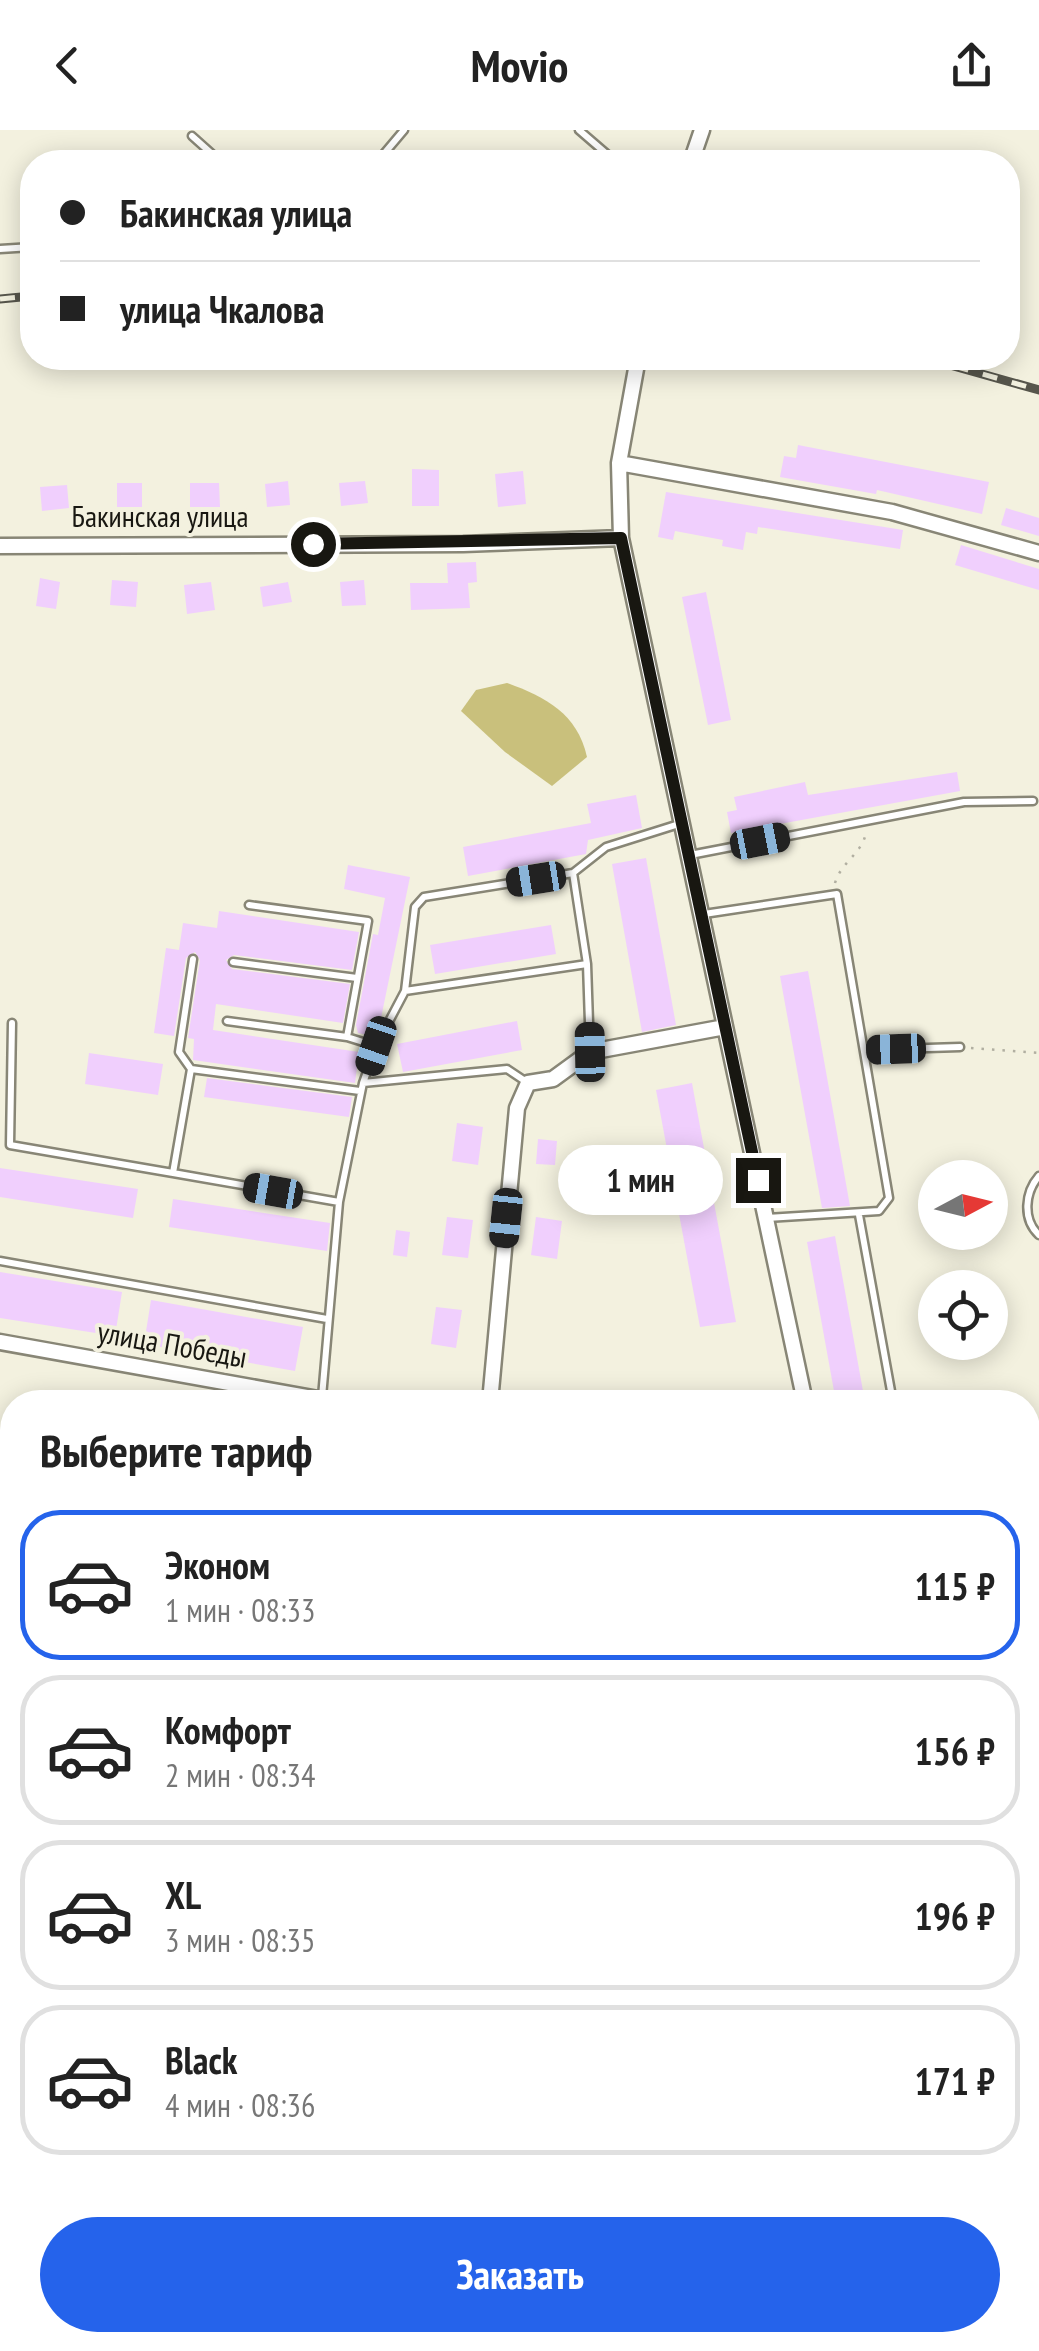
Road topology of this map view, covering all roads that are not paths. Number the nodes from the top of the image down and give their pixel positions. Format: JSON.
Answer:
{"nodes":[{"id":1,"x":404,"y":130,"type":"edge"},
{"id":2,"x":579,"y":130,"type":"edge"},
{"id":3,"x":192,"y":136,"type":"dead end"},
{"id":4,"x":208,"y":150,"type":"edge"},
{"id":5,"x":387,"y":150,"type":"edge"},
{"id":6,"x":602,"y":150,"type":"edge"},
{"id":7,"x":636,"y":370,"type":"edge"},
{"id":8,"x":618,"y":463,"type":"junction"},
{"id":9,"x":621,"y":538,"type":"junction"},
{"id":10,"x":0,"y":546,"type":"edge"},
{"id":11,"x":1039,"y":553,"type":"edge"},
{"id":12,"x":1033,"y":802,"type":"dead end"},
{"id":13,"x":681,"y":824,"type":"junction"},
{"id":14,"x":688,"y":855,"type":"junction"},
{"id":15,"x":573,"y":873,"type":"junction"},
{"id":16,"x":249,"y":905,"type":"dead end"},
{"id":17,"x":702,"y":914,"type":"junction"},
{"id":18,"x":193,"y":959,"type":"dead end"},
{"id":19,"x":233,"y":962,"type":"dead end"},
{"id":20,"x":586,"y":964,"type":"junction"},
{"id":21,"x":357,"y":978,"type":"junction"},
{"id":22,"x":405,"y":991,"type":"junction"},
{"id":23,"x":227,"y":1021,"type":"dead end"},
{"id":24,"x":12,"y":1023,"type":"dead end"},
{"id":25,"x":726,"y":1028,"type":"junction"},
{"id":26,"x":347,"y":1037,"type":"junction"},
{"id":27,"x":376,"y":1046,"type":"junction"},
{"id":28,"x":960,"y":1047,"type":"road end"},
{"id":29,"x":864,"y":1050,"type":"junction"},
{"id":30,"x":590,"y":1052,"type":"junction"},
{"id":31,"x":191,"y":1069,"type":"junction"},
{"id":32,"x":528,"y":1083,"type":"junction"},
{"id":33,"x":362,"y":1087,"type":"junction"},
{"id":34,"x":172,"y":1174,"type":"junction"},
{"id":35,"x":1039,"y":1176,"type":"edge"},
{"id":36,"x":340,"y":1202,"type":"junction"},
{"id":37,"x":859,"y":1215,"type":"junction"},
{"id":38,"x":766,"y":1218,"type":"junction"},
{"id":39,"x":1039,"y":1235,"type":"edge"},
{"id":40,"x":0,"y":1260,"type":"edge"},
{"id":41,"x":327,"y":1319,"type":"junction"},
{"id":42,"x":0,"y":1342,"type":"edge"},
{"id":43,"x":271,"y":1390,"type":"edge"},
{"id":44,"x":328,"y":1390,"type":"edge"},
{"id":45,"x":491,"y":1390,"type":"edge"},
{"id":46,"x":802,"y":1390,"type":"edge"},
{"id":47,"x":891,"y":1390,"type":"edge"}],
"edges":[{"from":1,"to":5,"type":"lane"},
{"from":2,"to":6,"type":"lane"},
{"from":3,"to":4,"type":"lane"},
{"from":7,"to":8,"type":"street"},
{"from":8,"to":9,"type":"street"},
{"from":8,"to":11,"type":"street"},
{"from":9,"to":10,"type":"street","name":"Бакинская улица"},
{"from":9,"to":13,"type":"street"},
{"from":12,"to":14,"type":"lane"},
{"from":13,"to":14,"type":"street"},
{"from":13,"to":15,"type":"lane"},
{"from":14,"to":17,"type":"street"},
{"from":15,"to":20,"type":"lane"},
{"from":15,"to":22,"type":"lane"},
{"from":16,"to":21,"type":"lane"},
{"from":17,"to":25,"type":"street"},
{"from":17,"to":29,"type":"lane"},
{"from":18,"to":31,"type":"lane"},
{"from":19,"to":21,"type":"lane"},
{"from":20,"to":22,"type":"lane"},
{"from":20,"to":30,"type":"lane"},
{"from":21,"to":26,"type":"lane"},
{"from":22,"to":27,"type":"lane"},
{"from":23,"to":26,"type":"lane"},
{"from":24,"to":34,"type":"lane"},
{"from":25,"to":30,"type":"street"},
{"from":25,"to":38,"type":"street"},
{"from":26,"to":27,"type":"lane"},
{"from":27,"to":33,"type":"lane"},
{"from":28,"to":29,"type":"lane"},
{"from":29,"to":37,"type":"lane"},
{"from":30,"to":32,"type":"street"},
{"from":31,"to":33,"type":"lane"},
{"from":31,"to":34,"type":"lane"},
{"from":32,"to":33,"type":"lane"},
{"from":32,"to":45,"type":"street"},
{"from":33,"to":36,"type":"lane"},
{"from":34,"to":36,"type":"lane"},
{"from":35,"to":39,"type":"lane"},
{"from":36,"to":41,"type":"lane"},
{"from":37,"to":38,"type":"lane"},
{"from":37,"to":47,"type":"lane"},
{"from":38,"to":46,"type":"street"},
{"from":40,"to":41,"type":"lane"},
{"from":41,"to":44,"type":"lane"},
{"from":42,"to":43,"type":"street","name":"улица Победы"}]}
